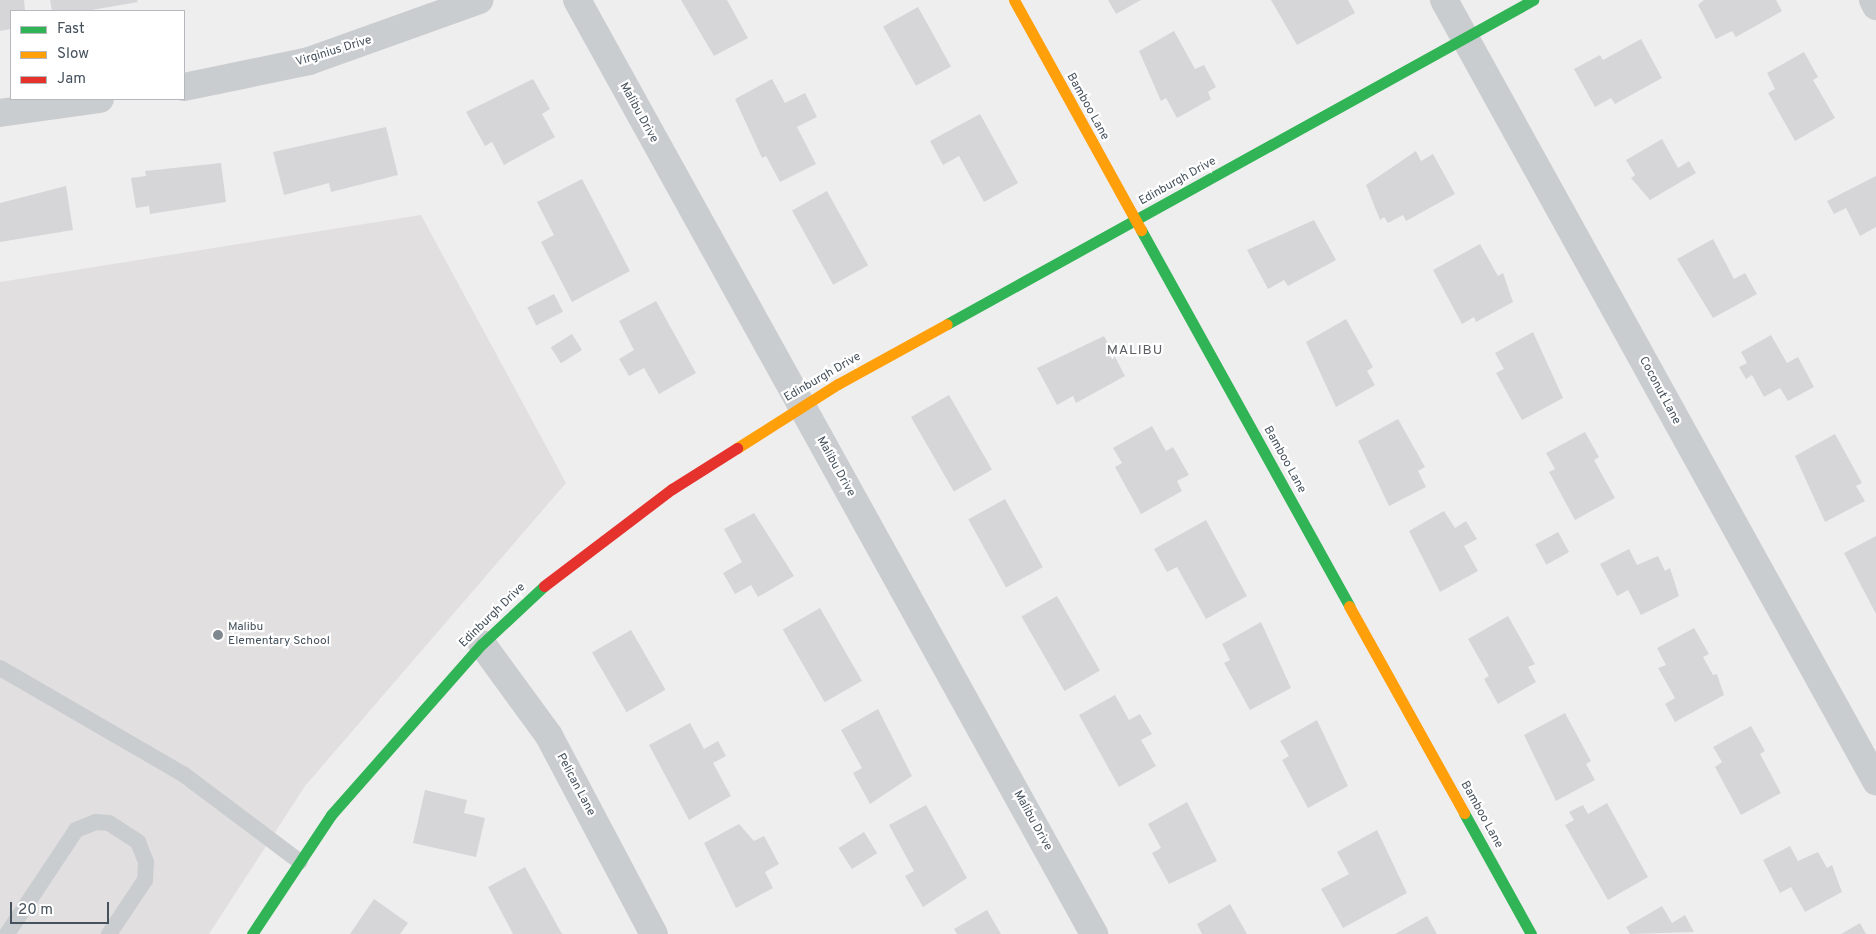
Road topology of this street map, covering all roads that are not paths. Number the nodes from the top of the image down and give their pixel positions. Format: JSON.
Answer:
{"nodes":[{"id":1,"x":479,"y":0,"type":"edge"},
{"id":2,"x":577,"y":0,"type":"edge"},
{"id":3,"x":1014,"y":0,"type":"edge"},
{"id":4,"x":1444,"y":0,"type":"edge"},
{"id":5,"x":1533,"y":0,"type":"edge"},
{"id":6,"x":1873,"y":0,"type":"edge"},
{"id":7,"x":1876,"y":6,"type":"edge"},
{"id":8,"x":1466,"y":38,"type":"junction"},
{"id":9,"x":185,"y":87,"type":"edge"},
{"id":10,"x":93,"y":100,"type":"edge"},
{"id":11,"x":0,"y":113,"type":"edge"},
{"id":12,"x":1135,"y":222,"type":"junction"},
{"id":13,"x":801,"y":406,"type":"junction"},
{"id":14,"x":482,"y":644,"type":"junction"},
{"id":15,"x":0,"y":668,"type":"edge"},
{"id":16,"x":1876,"y":781,"type":"edge"},
{"id":17,"x":300,"y":862,"type":"junction"},
{"id":18,"x":7,"y":934,"type":"edge"},
{"id":19,"x":110,"y":934,"type":"edge"},
{"id":20,"x":252,"y":934,"type":"edge"},
{"id":21,"x":654,"y":934,"type":"edge"},
{"id":22,"x":1094,"y":934,"type":"edge"},
{"id":23,"x":1531,"y":934,"type":"edge"}],
"edges":[{"from":1,"to":9,"type":"street","name":"Virginius Drive"},
{"from":2,"to":13,"type":"street","name":"Malibu Drive"},
{"from":3,"to":12,"type":"street","name":"Bamboo Lane"},
{"from":4,"to":8,"type":"street","name":"Coconut Lane"},
{"from":5,"to":8,"type":"street","name":"Edinburgh Drive"},
{"from":6,"to":7,"type":"street"},
{"from":8,"to":12,"type":"street","name":"Edinburgh Drive"},
{"from":8,"to":16,"type":"street","name":"Coconut Lane"},
{"from":10,"to":11,"type":"street"},
{"from":12,"to":13,"type":"street","name":"Edinburgh Drive"},
{"from":12,"to":23,"type":"street","name":"Bamboo Lane"},
{"from":13,"to":14,"type":"street","name":"Edinburgh Drive"},
{"from":13,"to":22,"type":"street","name":"Malibu Drive"},
{"from":14,"to":17,"type":"street","name":"Edinburgh Drive"},
{"from":14,"to":21,"type":"street","name":"Pelican Lane"},
{"from":15,"to":17,"type":"lane"},
{"from":17,"to":20,"type":"street","name":"Edinburgh Drive"},
{"from":18,"to":19,"type":"lane"}]}
